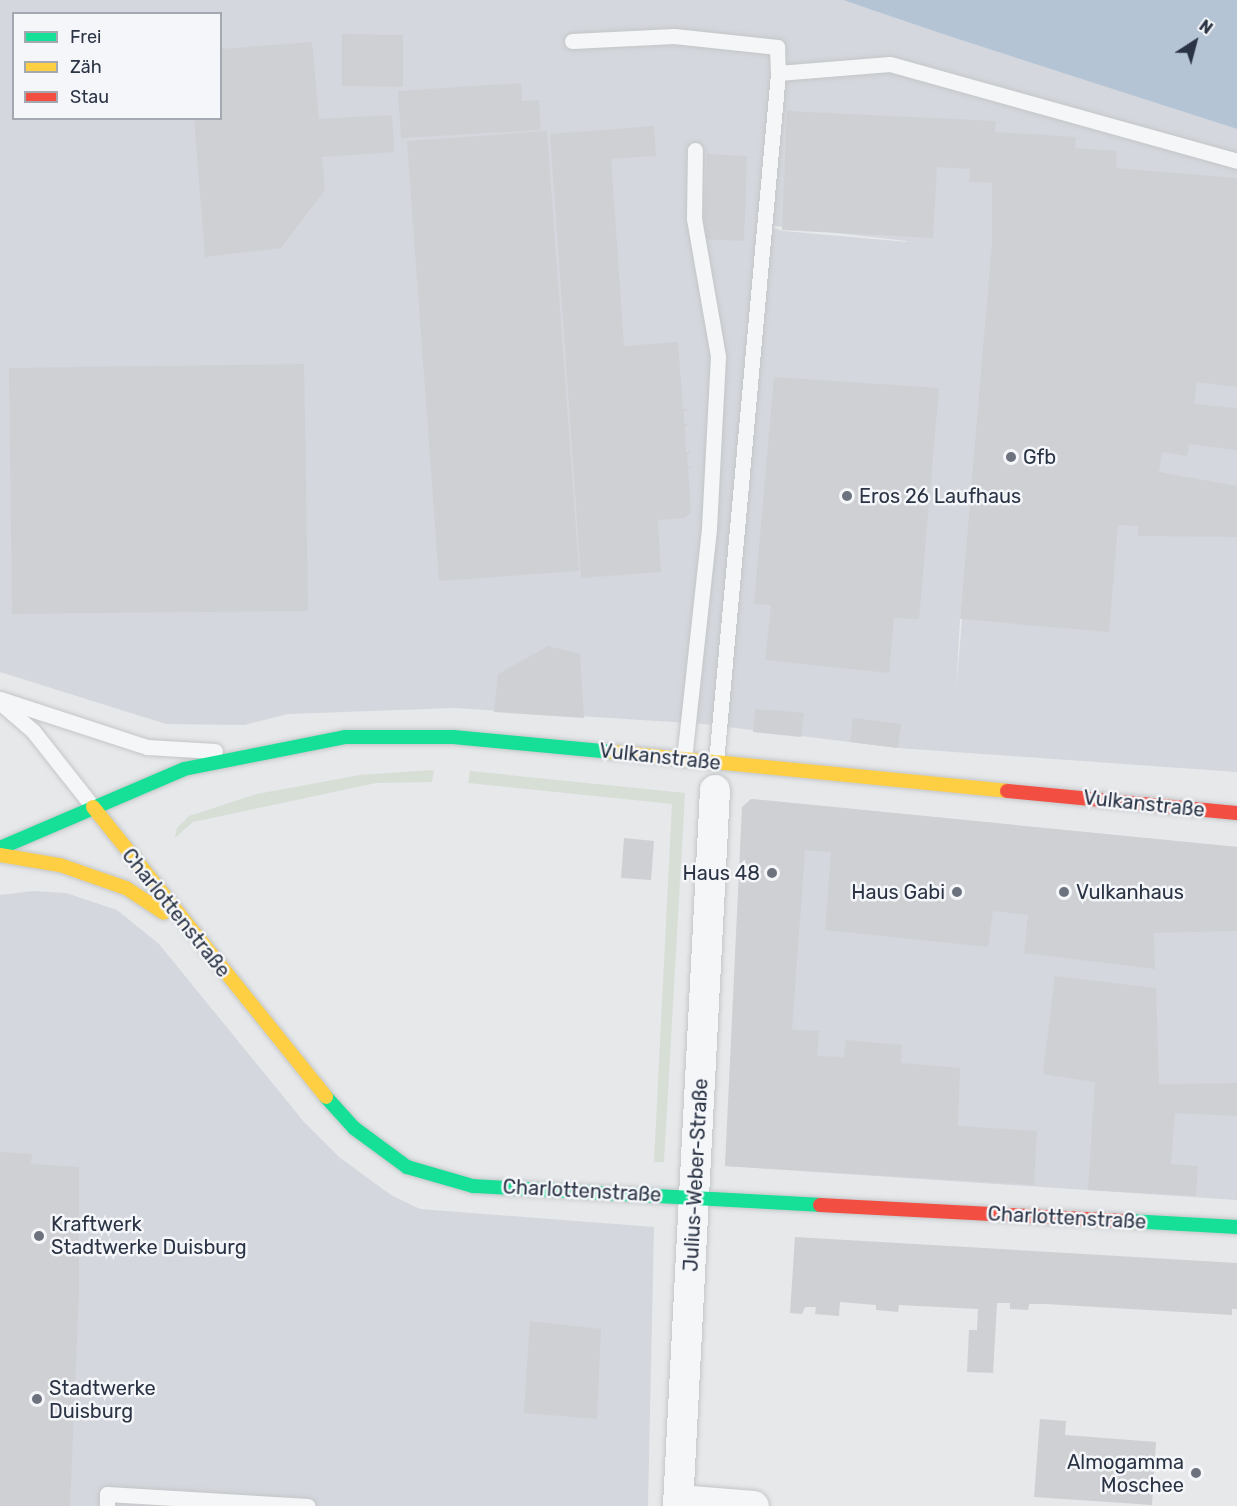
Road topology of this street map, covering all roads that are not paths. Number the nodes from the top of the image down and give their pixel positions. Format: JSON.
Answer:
{"nodes":[{"id":1,"x":572,"y":41,"type":"dead end"},
{"id":2,"x":778,"y":73,"type":"junction"},
{"id":3,"x":695,"y":150,"type":"dead end"},
{"id":4,"x":1237,"y":161,"type":"edge"},
{"id":5,"x":0,"y":701,"type":"edge"},
{"id":6,"x":254,"y":753,"type":"junction"},
{"id":7,"x":684,"y":759,"type":"junction"},
{"id":8,"x":716,"y":776,"type":"junction"},
{"id":9,"x":93,"y":807,"type":"junction"},
{"id":10,"x":1237,"y":813,"type":"edge"},
{"id":11,"x":0,"y":848,"type":"edge"},
{"id":12,"x":0,"y":855,"type":"edge"},
{"id":13,"x":188,"y":929,"type":"junction"},
{"id":14,"x":695,"y":1196,"type":"junction"},
{"id":15,"x":1237,"y":1227,"type":"edge"},
{"id":16,"x":678,"y":1503,"type":"edge"},
{"id":17,"x":106,"y":1506,"type":"edge"},
{"id":18,"x":308,"y":1506,"type":"edge"},
{"id":19,"x":754,"y":1506,"type":"edge"}],
"edges":[{"from":1,"to":2,"type":"lane"},
{"from":2,"to":4,"type":"lane"},
{"from":2,"to":8,"type":"lane"},
{"from":3,"to":7,"type":"lane"},
{"from":5,"to":6,"type":"lane"},
{"from":5,"to":9,"type":"lane"},
{"from":6,"to":7,"type":"main road","name":"Vulkanstraße"},
{"from":6,"to":9,"type":"main road","name":"Vulkanstraße"},
{"from":7,"to":8,"type":"main road","name":"Vulkanstraße"},
{"from":8,"to":10,"type":"main road","name":"Vulkanstraße"},
{"from":8,"to":14,"type":"street","name":"Julius-Weber-Straße"},
{"from":9,"to":11,"type":"main road","name":"Vulkanstraße"},
{"from":9,"to":13,"type":"main road","name":"Charlottenstraße"},
{"from":12,"to":13,"type":"main road"},
{"from":13,"to":14,"type":"main road","name":"Charlottenstraße"},
{"from":14,"to":15,"type":"main road","name":"Charlottenstraße"},
{"from":14,"to":16,"type":"street","name":"Julius-Weber-Straße"},
{"from":16,"to":19,"type":"street"},
{"from":17,"to":18,"type":"lane"}]}
